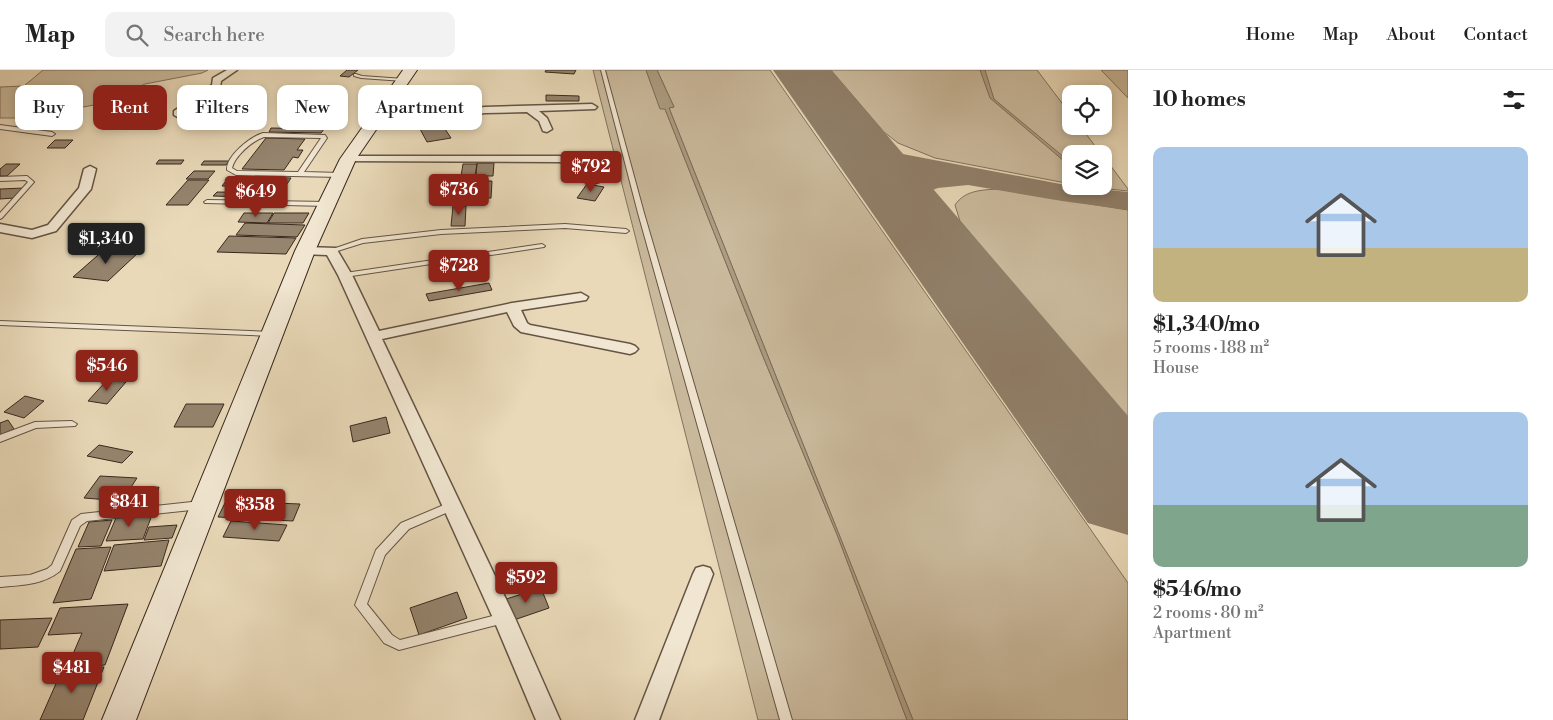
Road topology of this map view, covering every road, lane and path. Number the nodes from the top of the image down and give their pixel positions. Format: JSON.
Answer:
{"nodes":[{"id":1,"x":232,"y":70,"type":"edge"},
{"id":2,"x":603,"y":70,"type":"edge"},
{"id":3,"x":356,"y":75,"type":"dead end"},
{"id":4,"x":407,"y":75,"type":"edge"},
{"id":5,"x":218,"y":85,"type":"edge"},
{"id":6,"x":592,"y":107,"type":"dead end"},
{"id":7,"x":529,"y":108,"type":"junction"},
{"id":8,"x":482,"y":112,"type":"edge"},
{"id":9,"x":0,"y":127,"type":"edge"},
{"id":10,"x":547,"y":129,"type":"dead end"},
{"id":11,"x":369,"y":130,"type":"edge"},
{"id":12,"x":52,"y":134,"type":"dead end"},
{"id":13,"x":345,"y":167,"type":"junction"},
{"id":14,"x":90,"y":169,"type":"dead end"},
{"id":15,"x":300,"y":174,"type":"junction"},
{"id":16,"x":0,"y":179,"type":"edge"},
{"id":17,"x":595,"y":180,"type":"dead end"},
{"id":18,"x":207,"y":202,"type":"dead end"},
{"id":19,"x":327,"y":204,"type":"junction"},
{"id":20,"x":0,"y":217,"type":"edge"},
{"id":21,"x":0,"y":228,"type":"edge"},
{"id":22,"x":626,"y":231,"type":"dead end"},
{"id":23,"x":542,"y":246,"type":"dead end"},
{"id":24,"x":305,"y":251,"type":"junction"},
{"id":25,"x":331,"y":251,"type":"junction"},
{"id":26,"x":345,"y":275,"type":"junction"},
{"id":27,"x":581,"y":297,"type":"dead end"},
{"id":28,"x":512,"y":307,"type":"junction"},
{"id":29,"x":0,"y":323,"type":"edge"},
{"id":30,"x":272,"y":334,"type":"junction"},
{"id":31,"x":373,"y":337,"type":"junction"},
{"id":32,"x":630,"y":349,"type":"dead end"},
{"id":33,"x":72,"y":424,"type":"dead end"},
{"id":34,"x":0,"y":439,"type":"edge"},
{"id":35,"x":204,"y":505,"type":"junction"},
{"id":36,"x":451,"y":506,"type":"junction"},
{"id":37,"x":702,"y":574,"type":"dead end"},
{"id":38,"x":0,"y":582,"type":"edge"},
{"id":39,"x":504,"y":618,"type":"junction"},
{"id":40,"x":119,"y":720,"type":"edge"},
{"id":41,"x":548,"y":720,"type":"edge"},
{"id":42,"x":647,"y":720,"type":"edge"},
{"id":43,"x":786,"y":720,"type":"edge"}],
"edges":[{"from":1,"to":5,"type":"street"},
{"from":2,"to":43,"type":"lane"},
{"from":3,"to":4,"type":"lane"},
{"from":6,"to":7,"type":"street"},
{"from":7,"to":8,"type":"street"},
{"from":7,"to":10,"type":"street"},
{"from":9,"to":12,"type":"lane"},
{"from":11,"to":13,"type":"main road"},
{"from":13,"to":15,"type":"lane"},
{"from":13,"to":17,"type":"street"},
{"from":13,"to":19,"type":"main road"},
{"from":14,"to":21,"type":"street"},
{"from":15,"to":15,"type":"lane"},
{"from":16,"to":20,"type":"lane"},
{"from":18,"to":19,"type":"lane"},
{"from":19,"to":24,"type":"main road"},
{"from":22,"to":25,"type":"lane"},
{"from":23,"to":26,"type":"lane"},
{"from":24,"to":25,"type":"street"},
{"from":24,"to":30,"type":"main road"},
{"from":25,"to":26,"type":"street"},
{"from":26,"to":31,"type":"street"},
{"from":27,"to":28,"type":"street"},
{"from":28,"to":31,"type":"street"},
{"from":28,"to":32,"type":"street"},
{"from":29,"to":30,"type":"lane"},
{"from":30,"to":35,"type":"main road"},
{"from":31,"to":36,"type":"street"},
{"from":33,"to":34,"type":"lane"},
{"from":35,"to":38,"type":"lane"},
{"from":35,"to":40,"type":"main road"},
{"from":36,"to":39,"type":"street"},
{"from":36,"to":39,"type":"lane"},
{"from":37,"to":42,"type":"street"},
{"from":39,"to":41,"type":"street"}]}
